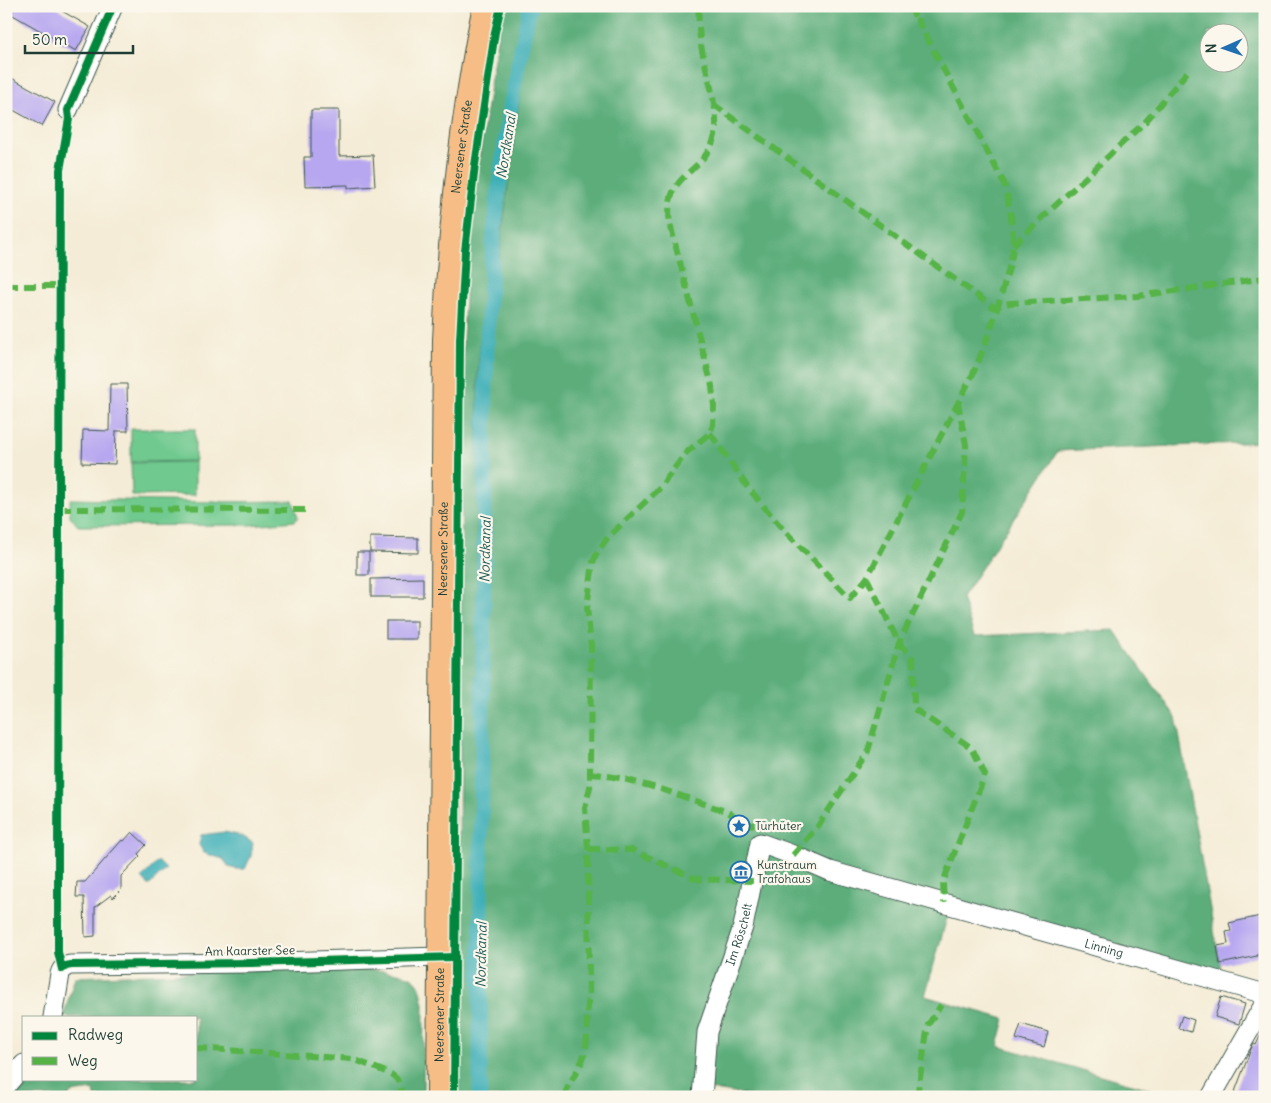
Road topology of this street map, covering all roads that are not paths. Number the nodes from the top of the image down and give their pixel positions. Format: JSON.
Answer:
{"nodes":[{"id":1,"x":113,"y":6,"type":"edge"},
{"id":2,"x":485,"y":6,"type":"edge"},
{"id":3,"x":68,"y":110,"type":"dead end"},
{"id":4,"x":944,"y":903,"type":"joint"},
{"id":5,"x":439,"y":957,"type":"junction"},
{"id":6,"x":1265,"y":994,"type":"edge"},
{"id":7,"x":1265,"y":1003,"type":"edge"},
{"id":8,"x":53,"y":1016,"type":"edge"},
{"id":9,"x":22,"y":1066,"type":"edge"},
{"id":10,"x":6,"y":1086,"type":"edge"},
{"id":11,"x":438,"y":1097,"type":"edge"},
{"id":12,"x":702,"y":1097,"type":"edge"},
{"id":13,"x":1211,"y":1097,"type":"edge"}],
"edges":[{"from":1,"to":3,"type":"street"},
{"from":2,"to":5,"type":"main road","name":"Neersener Straße"},
{"from":4,"to":6,"type":"street","name":"Linning"},
{"from":4,"to":12,"type":"street","name":"Im Röschelt"},
{"from":5,"to":8,"type":"street","name":"Am Kaarster See"},
{"from":5,"to":11,"type":"main road","name":"Neersener Straße"},
{"from":7,"to":13,"type":"street"},
{"from":9,"to":10,"type":"street"}]}
